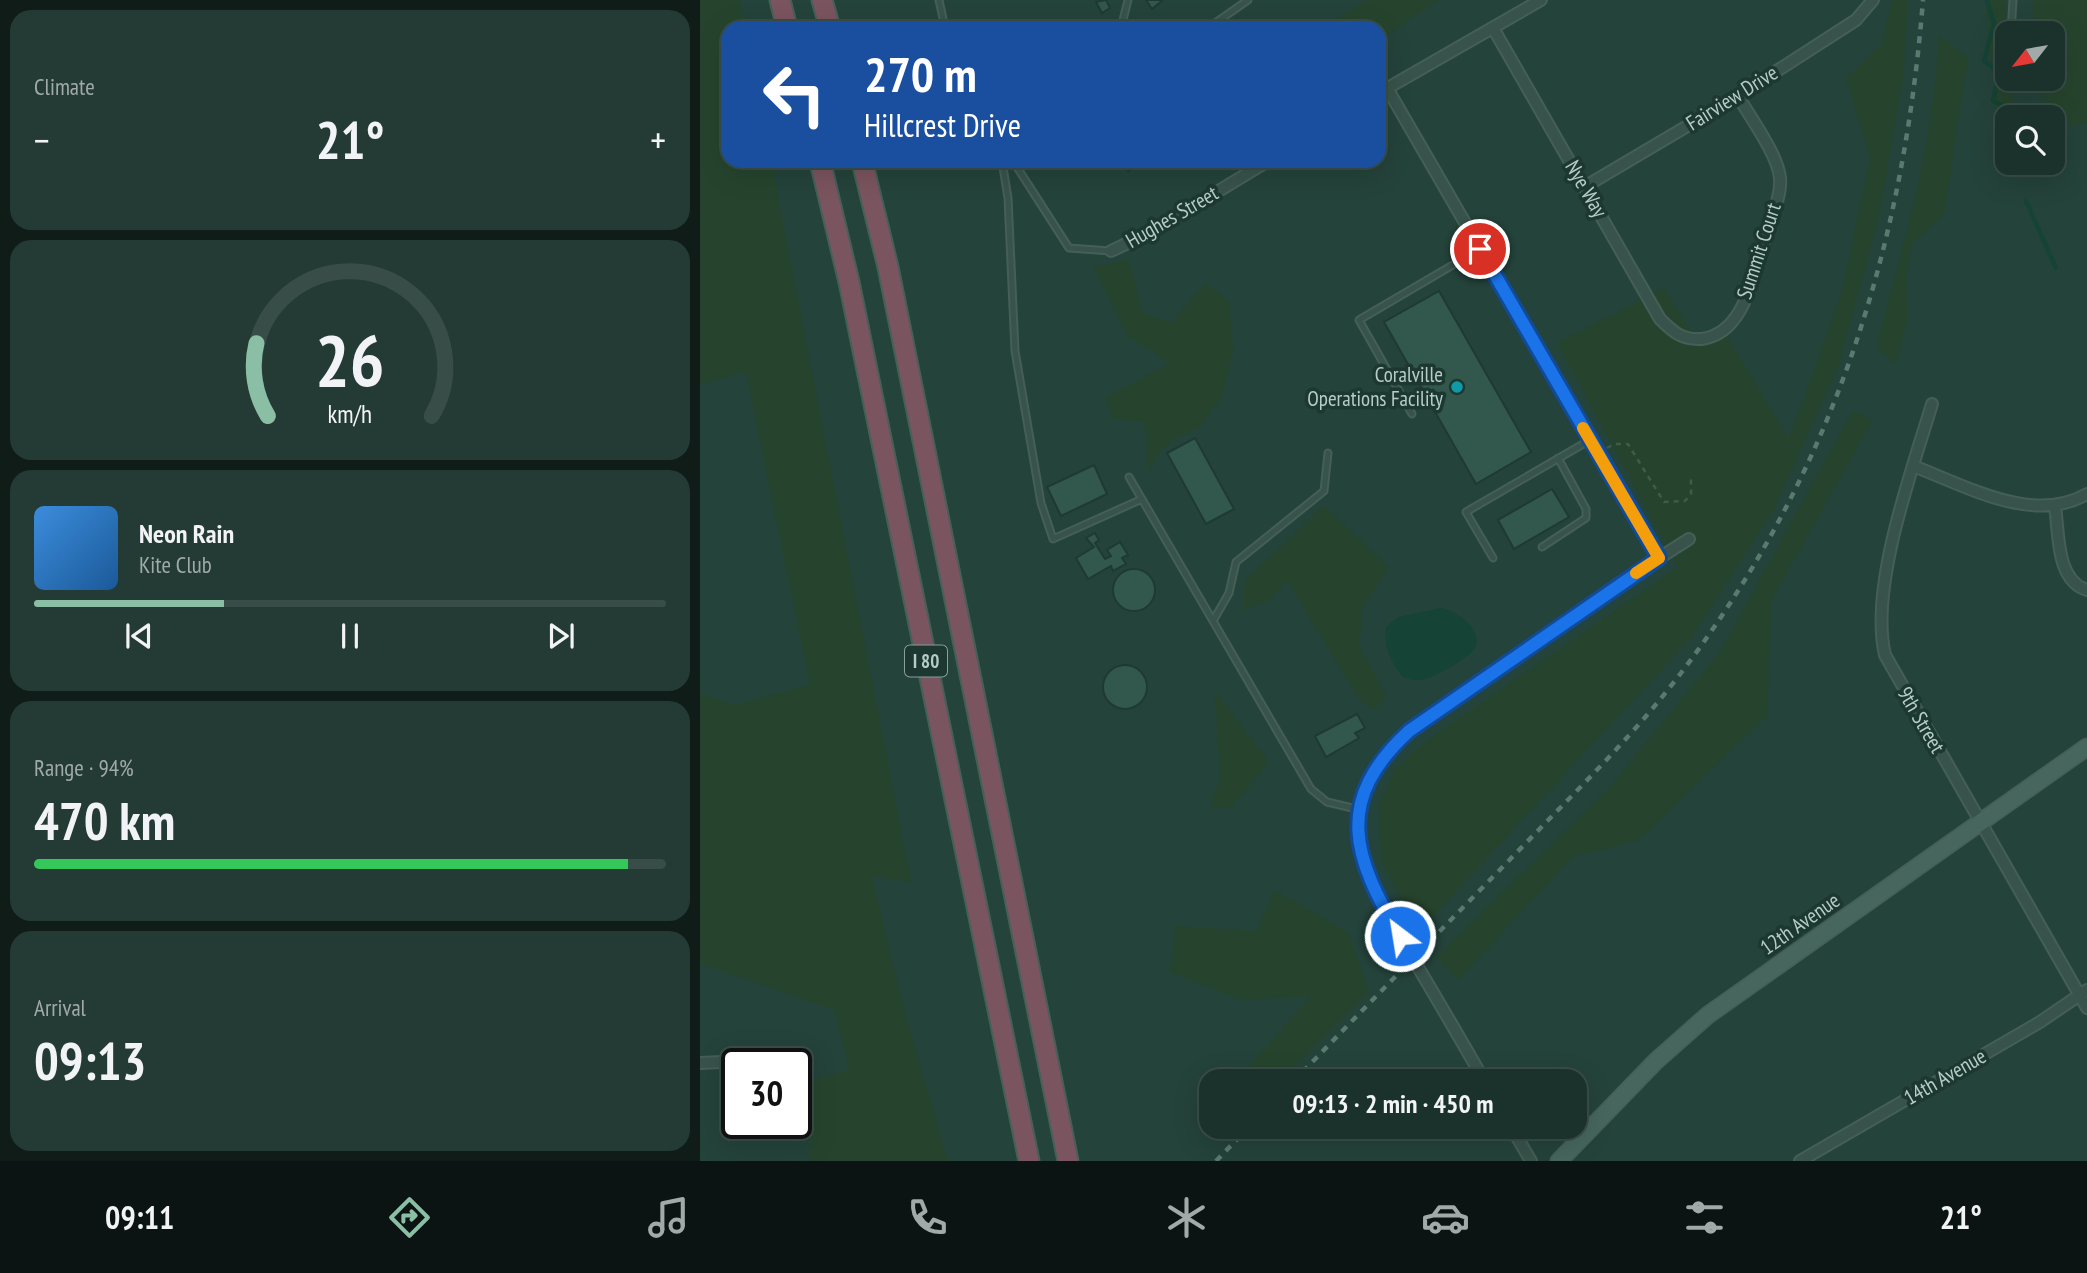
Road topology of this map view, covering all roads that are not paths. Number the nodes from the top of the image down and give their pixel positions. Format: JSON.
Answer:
{"nodes":[{"id":1,"x":780,"y":0,"type":"edge"},
{"id":2,"x":822,"y":0,"type":"edge"},
{"id":3,"x":939,"y":0,"type":"edge"},
{"id":4,"x":1128,"y":0,"type":"edge"},
{"id":5,"x":1248,"y":0,"type":"edge"},
{"id":6,"x":1541,"y":0,"type":"edge"},
{"id":7,"x":2013,"y":0,"type":"edge"},
{"id":8,"x":1872,"y":1,"type":"edge"},
{"id":9,"x":785,"y":21,"type":"edge"},
{"id":10,"x":828,"y":21,"type":"edge"},
{"id":11,"x":944,"y":21,"type":"edge"},
{"id":12,"x":1123,"y":21,"type":"edge"},
{"id":13,"x":1218,"y":21,"type":"edge"},
{"id":14,"x":2012,"y":21,"type":"edge"},
{"id":15,"x":1493,"y":28,"type":"junction"},
{"id":16,"x":1386,"y":88,"type":"edge"},
{"id":17,"x":1386,"y":95,"type":"edge"},
{"id":18,"x":1738,"y":96,"type":"junction"},
{"id":19,"x":822,"y":168,"type":"edge"},
{"id":20,"x":864,"y":168,"type":"edge"},
{"id":21,"x":1003,"y":168,"type":"edge"},
{"id":22,"x":1018,"y":168,"type":"edge"},
{"id":23,"x":1256,"y":168,"type":"edge"},
{"id":24,"x":1586,"y":186,"type":"junction"},
{"id":25,"x":1480,"y":249,"type":"junction"},
{"id":26,"x":1111,"y":251,"type":"joint"},
{"id":27,"x":1688,"y":340,"type":"joint"},
{"id":28,"x":1933,"y":404,"type":"dead end"},
{"id":29,"x":1412,"y":414,"type":"dead end"},
{"id":30,"x":1590,"y":440,"type":"junction"},
{"id":31,"x":1328,"y":453,"type":"dead end"},
{"id":32,"x":1558,"y":458,"type":"junction"},
{"id":33,"x":1913,"y":466,"type":"junction"},
{"id":34,"x":1129,"y":477,"type":"dead end"},
{"id":35,"x":2087,"y":494,"type":"edge"},
{"id":36,"x":1142,"y":499,"type":"junction"},
{"id":37,"x":2055,"y":506,"type":"junction"},
{"id":38,"x":1689,"y":539,"type":"dead end"},
{"id":39,"x":1542,"y":547,"type":"dead end"},
{"id":40,"x":1493,"y":558,"type":"dead end"},
{"id":41,"x":1659,"y":558,"type":"junction"},
{"id":42,"x":2087,"y":590,"type":"edge"},
{"id":43,"x":1213,"y":621,"type":"junction"},
{"id":44,"x":2087,"y":747,"type":"edge"},
{"id":45,"x":1361,"y":810,"type":"junction"},
{"id":46,"x":1980,"y":822,"type":"junction"},
{"id":47,"x":2083,"y":992,"type":"edge"},
{"id":48,"x":2087,"y":1008,"type":"edge"},
{"id":49,"x":720,"y":1062,"type":"dead end"},
{"id":50,"x":700,"y":1063,"type":"edge"},
{"id":51,"x":1477,"y":1069,"type":"edge"},
{"id":52,"x":1518,"y":1139,"type":"edge"},
{"id":53,"x":1029,"y":1161,"type":"edge"},
{"id":54,"x":1068,"y":1161,"type":"edge"},
{"id":55,"x":1531,"y":1161,"type":"edge"},
{"id":56,"x":1559,"y":1161,"type":"edge"},
{"id":57,"x":1800,"y":1161,"type":"edge"}],
"edges":[{"from":1,"to":9,"type":"highway"},
{"from":2,"to":10,"type":"highway"},
{"from":3,"to":11,"type":"lane"},
{"from":4,"to":12,"type":"lane"},
{"from":5,"to":13,"type":"lane"},
{"from":6,"to":15,"type":"street"},
{"from":7,"to":14,"type":"lane"},
{"from":8,"to":18,"type":"street","name":"Fairview Drive"},
{"from":15,"to":16,"type":"street"},
{"from":15,"to":24,"type":"street","name":"Nye Way"},
{"from":17,"to":25,"type":"street"},
{"from":18,"to":24,"type":"street","name":"Fairview Drive"},
{"from":18,"to":27,"type":"street","name":"Summit Court"},
{"from":19,"to":53,"type":"highway","number":"I 80"},
{"from":20,"to":54,"type":"highway","number":"I 80"},
{"from":21,"to":36,"type":"lane"},
{"from":22,"to":26,"type":"lane"},
{"from":23,"to":26,"type":"street","name":"Hughes Street"},
{"from":24,"to":27,"type":"street","name":"Nye Way"},
{"from":25,"to":29,"type":"lane"},
{"from":25,"to":30,"type":"street"},
{"from":28,"to":33,"type":"street","name":"9th Street"},
{"from":30,"to":32,"type":"lane"},
{"from":30,"to":41,"type":"street"},
{"from":31,"to":43,"type":"lane"},
{"from":32,"to":39,"type":"lane"},
{"from":32,"to":40,"type":"lane"},
{"from":33,"to":37,"type":"street"},
{"from":33,"to":46,"type":"street","name":"9th Street"},
{"from":34,"to":36,"type":"lane"},
{"from":35,"to":37,"type":"street"},
{"from":36,"to":43,"type":"lane"},
{"from":37,"to":42,"type":"street"},
{"from":38,"to":41,"type":"street"},
{"from":41,"to":45,"type":"street"},
{"from":43,"to":45,"type":"lane"},
{"from":44,"to":46,"type":"main road","name":"12th Avenue"},
{"from":45,"to":51,"type":"street"},
{"from":46,"to":47,"type":"street","name":"9th Street"},
{"from":46,"to":56,"type":"main road","name":"12th Avenue"},
{"from":47,"to":48,"type":"street","name":"9th Street"},
{"from":47,"to":57,"type":"street","name":"14th Avenue"},
{"from":49,"to":50,"type":"street"},
{"from":52,"to":55,"type":"street"}]}
